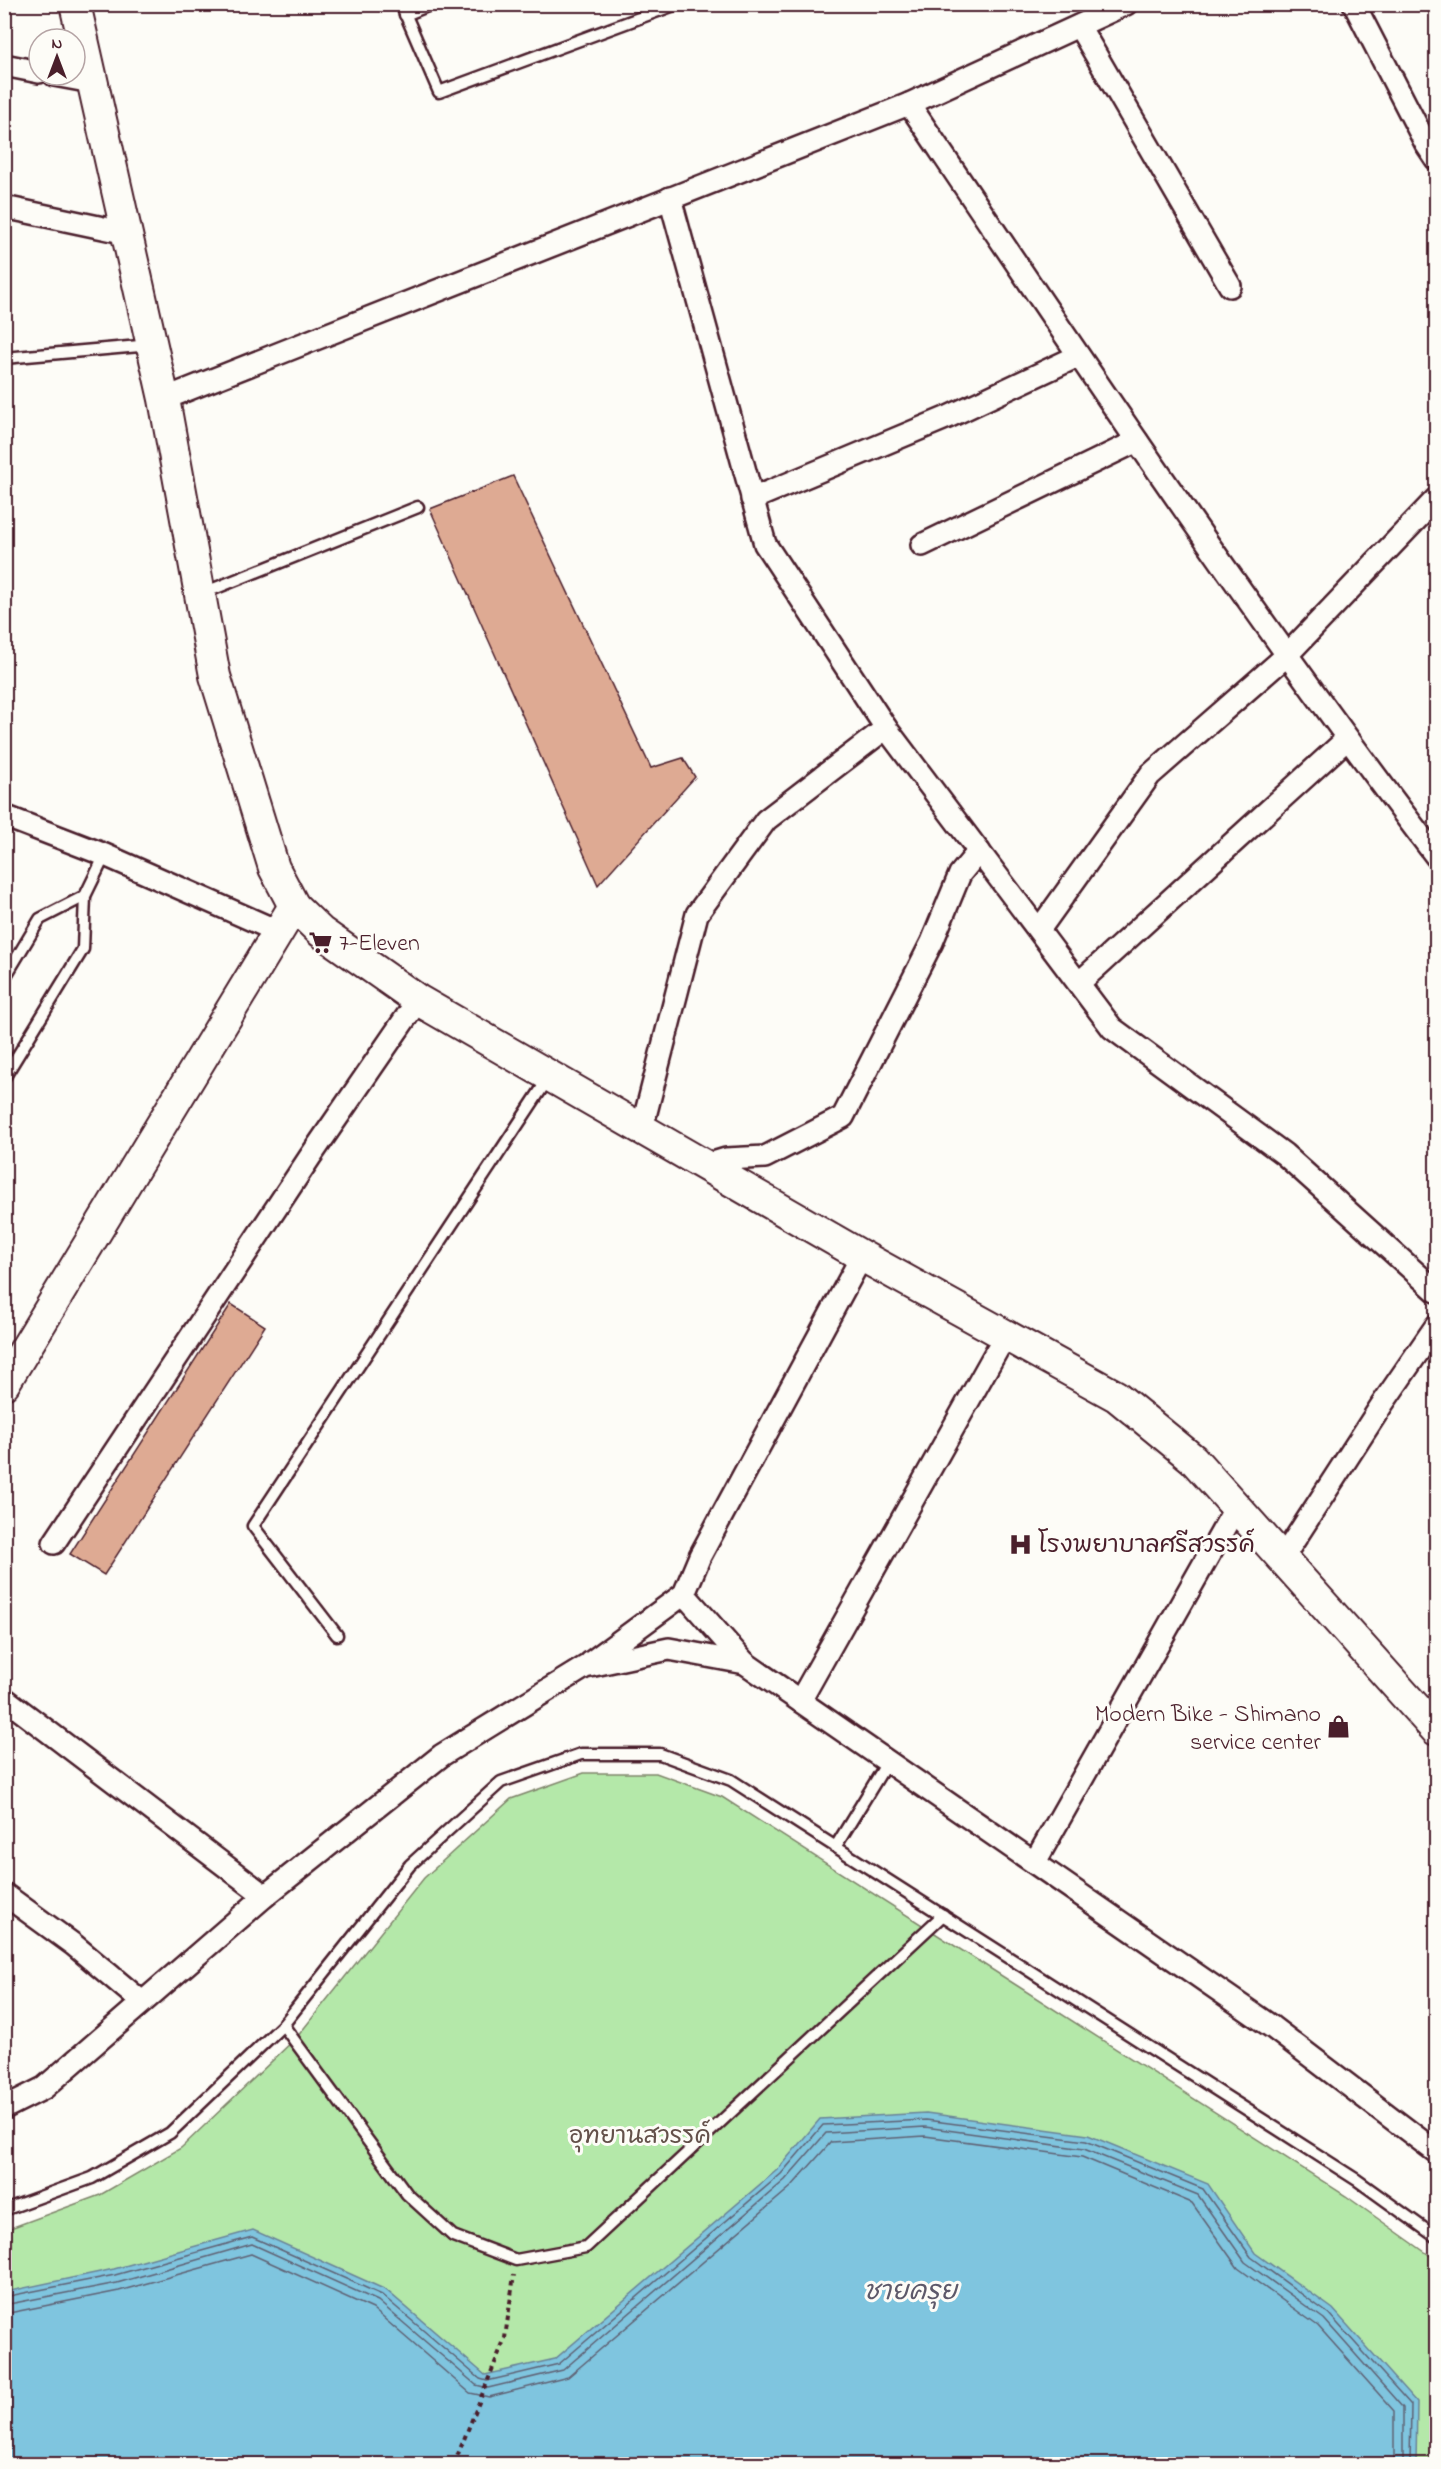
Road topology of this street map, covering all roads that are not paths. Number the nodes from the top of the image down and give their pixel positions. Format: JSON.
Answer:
{"nodes":[{"id":1,"x":75,"y":4,"type":"edge"},
{"id":2,"x":432,"y":4,"type":"edge"},
{"id":3,"x":677,"y":4,"type":"edge"},
{"id":4,"x":1126,"y":4,"type":"edge"},
{"id":5,"x":1354,"y":4,"type":"edge"},
{"id":6,"x":403,"y":10,"type":"edge"},
{"id":7,"x":1079,"y":26,"type":"junction"},
{"id":8,"x":4,"y":66,"type":"edge"},
{"id":9,"x":27,"y":70,"type":"edge"},
{"id":10,"x":87,"y":81,"type":"edge"},
{"id":11,"x":92,"y":82,"type":"junction"},
{"id":12,"x":909,"y":104,"type":"junction"},
{"id":13,"x":1437,"y":159,"type":"edge"},
{"id":14,"x":670,"y":198,"type":"junction"},
{"id":15,"x":4,"y":207,"type":"edge"},
{"id":16,"x":126,"y":233,"type":"junction"},
{"id":17,"x":1230,"y":286,"type":"dead end"},
{"id":18,"x":152,"y":345,"type":"junction"},
{"id":19,"x":1078,"y":356,"type":"junction"},
{"id":20,"x":4,"y":358,"type":"edge"},
{"id":21,"x":164,"y":399,"type":"junction"},
{"id":22,"x":1137,"y":441,"type":"junction"},
{"id":23,"x":752,"y":499,"type":"junction"},
{"id":24,"x":418,"y":507,"type":"dead end"},
{"id":25,"x":1434,"y":507,"type":"edge"},
{"id":26,"x":922,"y":545,"type":"dead end"},
{"id":27,"x":200,"y":595,"type":"junction"},
{"id":28,"x":1286,"y":656,"type":"junction"},
{"id":29,"x":886,"y":728,"type":"junction"},
{"id":30,"x":1347,"y":739,"type":"junction"},
{"id":31,"x":4,"y":816,"type":"edge"},
{"id":32,"x":980,"y":851,"type":"junction"},
{"id":33,"x":105,"y":855,"type":"junction"},
{"id":34,"x":1437,"y":856,"type":"edge"},
{"id":35,"x":85,"y":896,"type":"junction"},
{"id":36,"x":294,"y":906,"type":"junction"},
{"id":37,"x":1039,"y":930,"type":"junction"},
{"id":38,"x":277,"y":931,"type":"junction"},
{"id":39,"x":4,"y":979,"type":"edge"},
{"id":40,"x":1079,"y":983,"type":"junction"},
{"id":41,"x":418,"y":1000,"type":"junction"},
{"id":42,"x":550,"y":1076,"type":"junction"},
{"id":43,"x":4,"y":1078,"type":"edge"},
{"id":44,"x":642,"y":1128,"type":"junction"},
{"id":45,"x":706,"y":1165,"type":"junction"},
{"id":46,"x":862,"y":1256,"type":"junction"},
{"id":47,"x":1437,"y":1291,"type":"edge"},
{"id":48,"x":1437,"y":1326,"type":"edge"},
{"id":49,"x":1006,"y":1334,"type":"junction"},
{"id":50,"x":4,"y":1384,"type":"edge"},
{"id":51,"x":1236,"y":1507,"type":"junction"},
{"id":52,"x":54,"y":1543,"type":"dead end"},
{"id":53,"x":1282,"y":1559,"type":"junction"},
{"id":54,"x":684,"y":1594,"type":"junction"},
{"id":55,"x":338,"y":1635,"type":"dead end"},
{"id":56,"x":745,"y":1663,"type":"junction"},
{"id":57,"x":585,"y":1666,"type":"junction"},
{"id":58,"x":4,"y":1698,"type":"edge"},
{"id":59,"x":801,"y":1701,"type":"junction"},
{"id":60,"x":1437,"y":1730,"type":"edge"},
{"id":61,"x":888,"y":1761,"type":"junction"},
{"id":62,"x":836,"y":1846,"type":"junction"},
{"id":63,"x":1035,"y":1862,"type":"junction"},
{"id":64,"x":4,"y":1894,"type":"edge"},
{"id":65,"x":265,"y":1896,"type":"junction"},
{"id":66,"x":943,"y":1916,"type":"junction"},
{"id":67,"x":142,"y":2002,"type":"junction"},
{"id":68,"x":283,"y":2025,"type":"junction"},
{"id":69,"x":4,"y":2108,"type":"edge"},
{"id":70,"x":1437,"y":2152,"type":"edge"},
{"id":71,"x":4,"y":2210,"type":"edge"},
{"id":72,"x":1437,"y":2236,"type":"edge"}],
"edges":[{"from":1,"to":11,"type":"street"},
{"from":2,"to":6,"type":"lane"},
{"from":3,"to":6,"type":"lane"},
{"from":4,"to":7,"type":"street"},
{"from":5,"to":13,"type":"street"},
{"from":7,"to":12,"type":"street"},
{"from":7,"to":17,"type":"street"},
{"from":8,"to":9,"type":"street"},
{"from":10,"to":11,"type":"street"},
{"from":11,"to":16,"type":"street"},
{"from":12,"to":14,"type":"street"},
{"from":12,"to":19,"type":"street"},
{"from":14,"to":21,"type":"street"},
{"from":14,"to":23,"type":"street"},
{"from":15,"to":16,"type":"street"},
{"from":16,"to":18,"type":"street"},
{"from":18,"to":20,"type":"lane"},
{"from":18,"to":21,"type":"street"},
{"from":19,"to":22,"type":"street"},
{"from":19,"to":23,"type":"street"},
{"from":21,"to":27,"type":"street"},
{"from":22,"to":26,"type":"street"},
{"from":22,"to":28,"type":"street"},
{"from":23,"to":29,"type":"street"},
{"from":24,"to":27,"type":"lane"},
{"from":25,"to":28,"type":"street"},
{"from":27,"to":36,"type":"street"},
{"from":28,"to":30,"type":"street"},
{"from":28,"to":37,"type":"street"},
{"from":29,"to":32,"type":"street"},
{"from":29,"to":44,"type":"street"},
{"from":30,"to":34,"type":"street"},
{"from":30,"to":40,"type":"street"},
{"from":31,"to":33,"type":"street"},
{"from":32,"to":37,"type":"street"},
{"from":32,"to":45,"type":"street"},
{"from":33,"to":35,"type":"lane"},
{"from":33,"to":38,"type":"street"},
{"from":35,"to":39,"type":"lane"},
{"from":35,"to":43,"type":"lane"},
{"from":36,"to":38,"type":"street"},
{"from":36,"to":41,"type":"street"},
{"from":37,"to":40,"type":"street"},
{"from":38,"to":50,"type":"street"},
{"from":40,"to":47,"type":"street"},
{"from":41,"to":42,"type":"street"},
{"from":41,"to":52,"type":"street"},
{"from":42,"to":44,"type":"street"},
{"from":42,"to":55,"type":"lane"},
{"from":44,"to":45,"type":"street"},
{"from":45,"to":46,"type":"street"},
{"from":46,"to":49,"type":"street"},
{"from":46,"to":54,"type":"street"},
{"from":48,"to":53,"type":"street"},
{"from":49,"to":51,"type":"street"},
{"from":49,"to":59,"type":"street"},
{"from":51,"to":53,"type":"street"},
{"from":51,"to":63,"type":"street"},
{"from":53,"to":60,"type":"street"},
{"from":54,"to":56,"type":"street"},
{"from":54,"to":57,"type":"street"},
{"from":56,"to":57,"type":"street"},
{"from":56,"to":59,"type":"street"},
{"from":57,"to":65,"type":"street"},
{"from":58,"to":65,"type":"street"},
{"from":59,"to":61,"type":"street"},
{"from":61,"to":62,"type":"lane"},
{"from":61,"to":63,"type":"street"},
{"from":62,"to":66,"type":"lane"},
{"from":62,"to":68,"type":"lane"},
{"from":63,"to":70,"type":"street"},
{"from":64,"to":67,"type":"street"},
{"from":65,"to":67,"type":"street"},
{"from":66,"to":68,"type":"lane"},
{"from":66,"to":72,"type":"lane"},
{"from":67,"to":69,"type":"street"},
{"from":68,"to":71,"type":"lane"}]}
